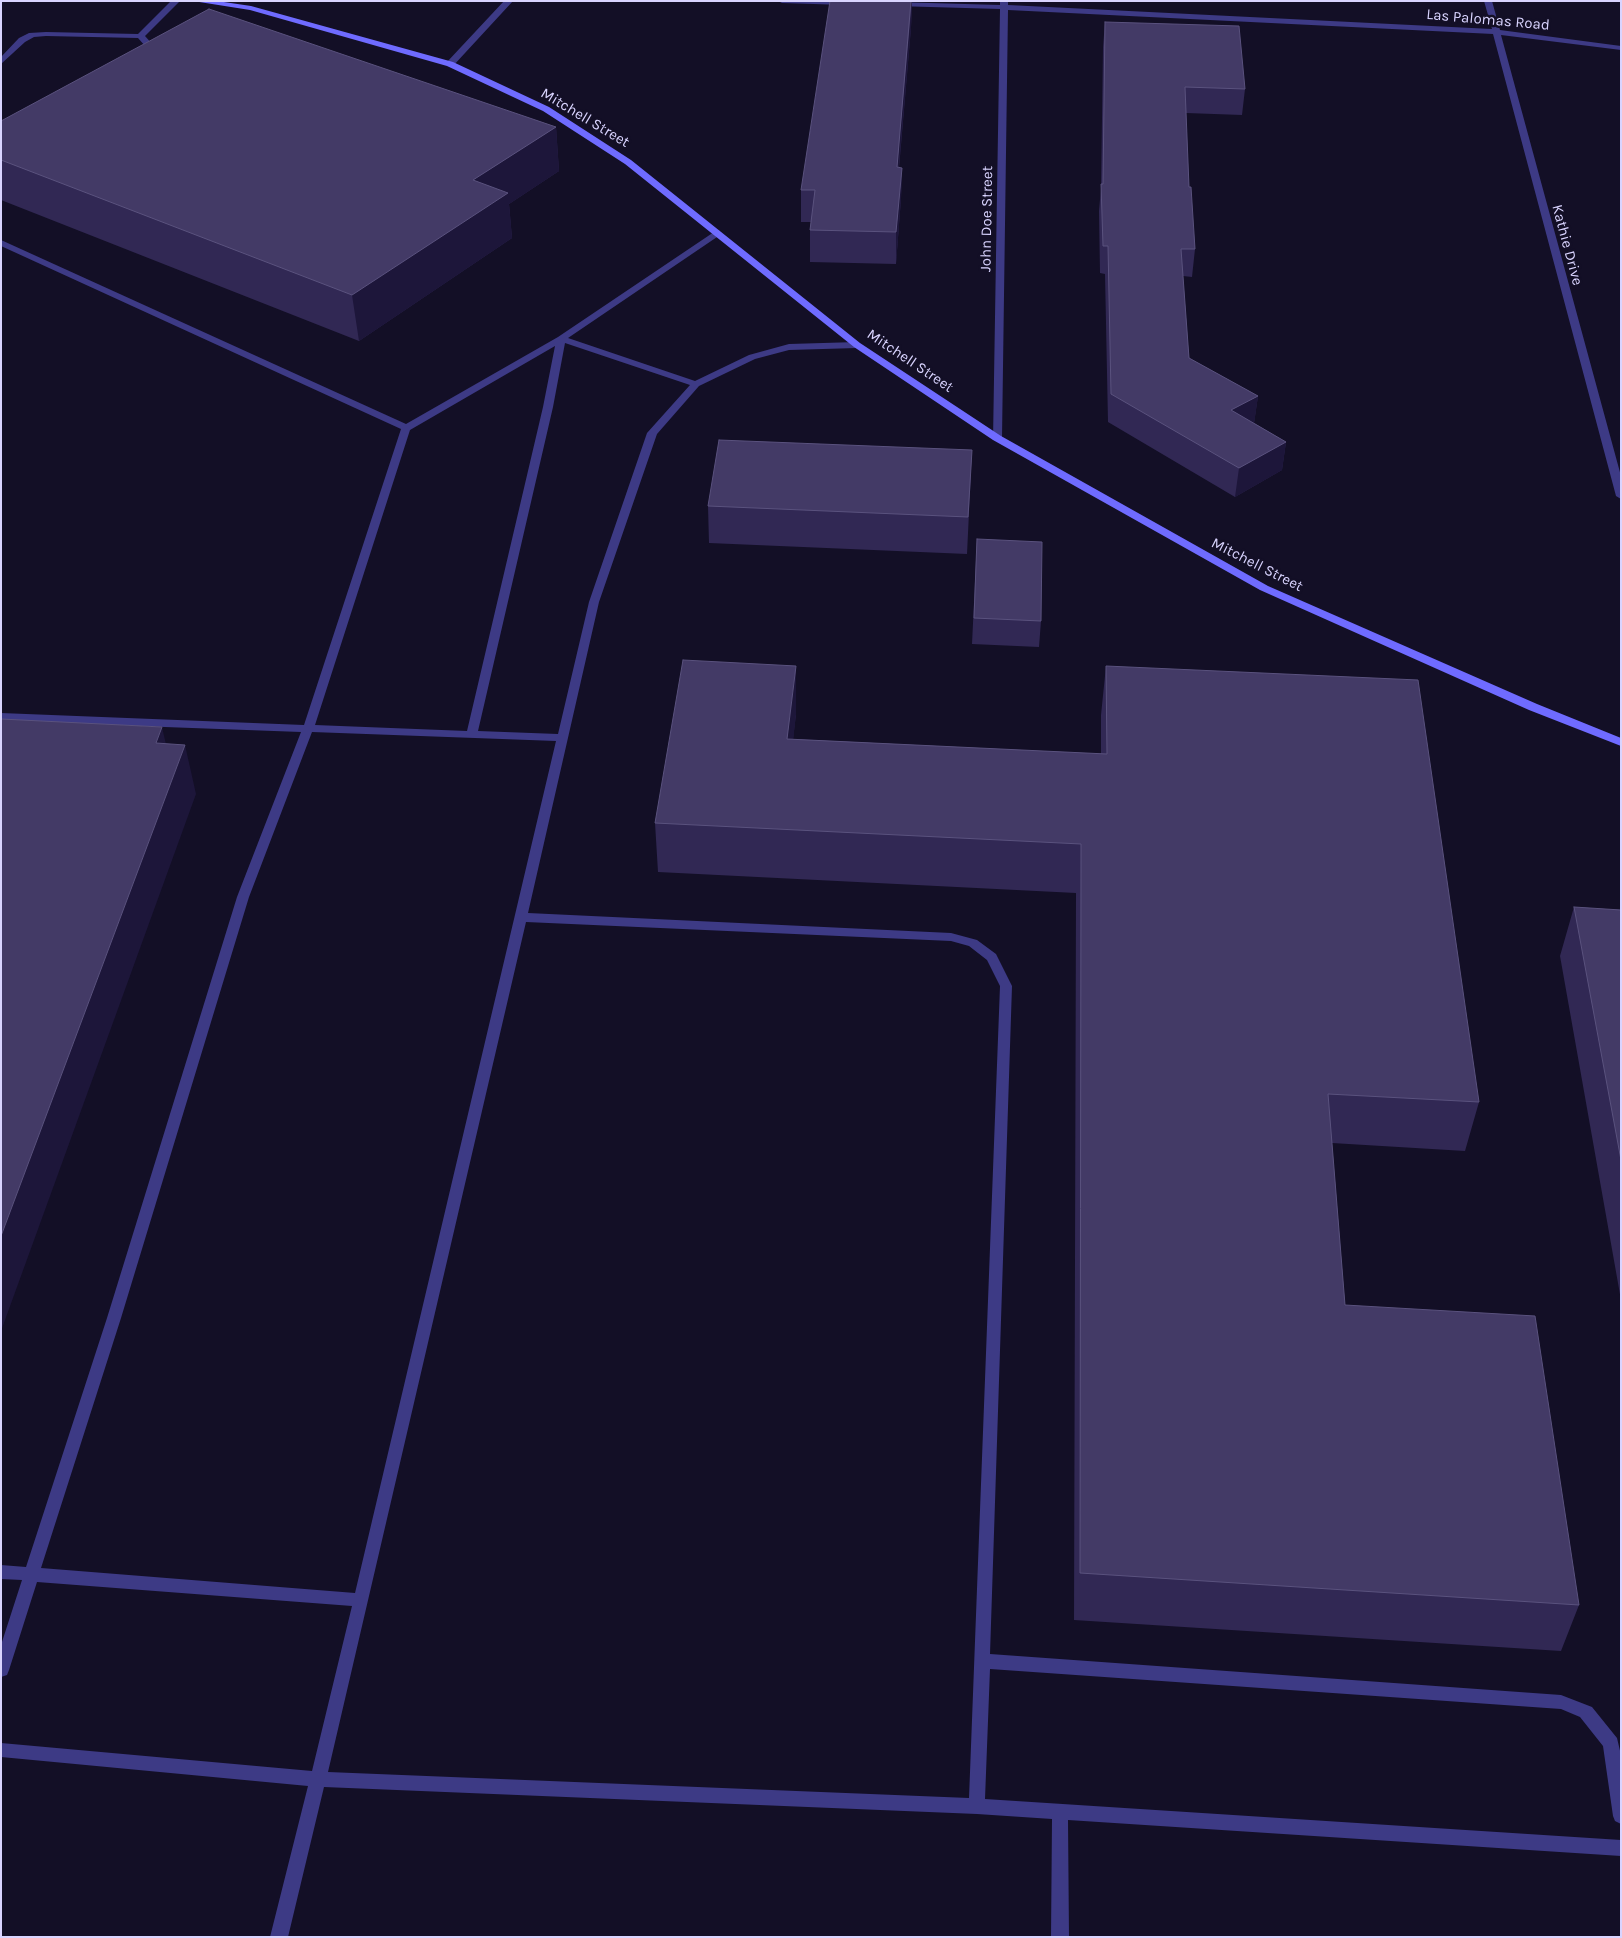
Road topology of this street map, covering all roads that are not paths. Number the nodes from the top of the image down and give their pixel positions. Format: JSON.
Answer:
{"nodes":[{"id":1,"x":176,"y":1,"type":"edge"},
{"id":2,"x":197,"y":1,"type":"edge"},
{"id":3,"x":508,"y":1,"type":"edge"},
{"id":4,"x":782,"y":1,"type":"edge"},
{"id":5,"x":1488,"y":1,"type":"edge"},
{"id":6,"x":850,"y":3,"type":"edge"},
{"id":7,"x":888,"y":4,"type":"edge"},
{"id":8,"x":1004,"y":4,"type":"edge"},
{"id":9,"x":1496,"y":32,"type":"junction"},
{"id":10,"x":140,"y":36,"type":"junction"},
{"id":11,"x":1621,"y":48,"type":"edge"},
{"id":12,"x":144,"y":60,"type":"edge"},
{"id":13,"x":1,"y":62,"type":"edge"},
{"id":14,"x":450,"y":64,"type":"junction"},
{"id":15,"x":717,"y":232,"type":"junction"},
{"id":16,"x":1,"y":243,"type":"edge"},
{"id":17,"x":561,"y":339,"type":"junction"},
{"id":18,"x":857,"y":345,"type":"junction"},
{"id":19,"x":696,"y":384,"type":"junction"},
{"id":20,"x":406,"y":428,"type":"junction"},
{"id":21,"x":997,"y":438,"type":"junction"},
{"id":22,"x":1621,"y":496,"type":"edge"},
{"id":23,"x":1,"y":717,"type":"edge"},
{"id":24,"x":308,"y":729,"type":"junction"},
{"id":25,"x":472,"y":734,"type":"junction"},
{"id":26,"x":563,"y":738,"type":"junction"},
{"id":27,"x":1621,"y":742,"type":"edge"},
{"id":28,"x":520,"y":917,"type":"junction"},
{"id":29,"x":1,"y":1572,"type":"edge"},
{"id":30,"x":31,"y":1574,"type":"junction"},
{"id":31,"x":362,"y":1600,"type":"junction"},
{"id":32,"x":982,"y":1660,"type":"junction"},
{"id":33,"x":1,"y":1670,"type":"edge"},
{"id":34,"x":1,"y":1750,"type":"edge"},
{"id":35,"x":319,"y":1779,"type":"junction"},
{"id":36,"x":977,"y":1806,"type":"junction"},
{"id":37,"x":1060,"y":1812,"type":"junction"},
{"id":38,"x":1621,"y":1816,"type":"edge"},
{"id":39,"x":1621,"y":1848,"type":"edge"},
{"id":40,"x":279,"y":1937,"type":"edge"},
{"id":41,"x":1060,"y":1937,"type":"edge"}],
"edges":[{"from":1,"to":10,"type":"street"},
{"from":2,"to":14,"type":"street","name":"Mitchell Street"},
{"from":3,"to":14,"type":"street"},
{"from":4,"to":6,"type":"street"},
{"from":5,"to":9,"type":"street","name":"Kathie Drive"},
{"from":7,"to":8,"type":"street","name":"Las Palomas Road"},
{"from":8,"to":9,"type":"street","name":"Las Palomas Road"},
{"from":8,"to":21,"type":"street","name":"John Doe Street"},
{"from":9,"to":11,"type":"street","name":"Las Palomas Road"},
{"from":9,"to":22,"type":"street","name":"Kathie Drive"},
{"from":10,"to":12,"type":"street"},
{"from":10,"to":13,"type":"street"},
{"from":14,"to":15,"type":"street","name":"Mitchell Street"},
{"from":15,"to":17,"type":"street"},
{"from":15,"to":18,"type":"street","name":"Mitchell Street"},
{"from":16,"to":20,"type":"street"},
{"from":17,"to":19,"type":"street"},
{"from":17,"to":20,"type":"street"},
{"from":17,"to":25,"type":"street"},
{"from":18,"to":19,"type":"street"},
{"from":18,"to":21,"type":"street","name":"Mitchell Street"},
{"from":19,"to":26,"type":"street"},
{"from":20,"to":24,"type":"street"},
{"from":21,"to":27,"type":"street","name":"Mitchell Street"},
{"from":23,"to":24,"type":"street"},
{"from":24,"to":25,"type":"street"},
{"from":24,"to":30,"type":"street"},
{"from":25,"to":26,"type":"street"},
{"from":26,"to":28,"type":"street"},
{"from":28,"to":31,"type":"street"},
{"from":28,"to":32,"type":"street"},
{"from":29,"to":30,"type":"street"},
{"from":30,"to":31,"type":"street"},
{"from":30,"to":33,"type":"street"},
{"from":31,"to":35,"type":"street"},
{"from":32,"to":36,"type":"street"},
{"from":32,"to":38,"type":"street"},
{"from":34,"to":35,"type":"street"},
{"from":35,"to":36,"type":"street"},
{"from":35,"to":40,"type":"street"},
{"from":36,"to":37,"type":"street"},
{"from":37,"to":39,"type":"street"},
{"from":37,"to":41,"type":"street"}]}
